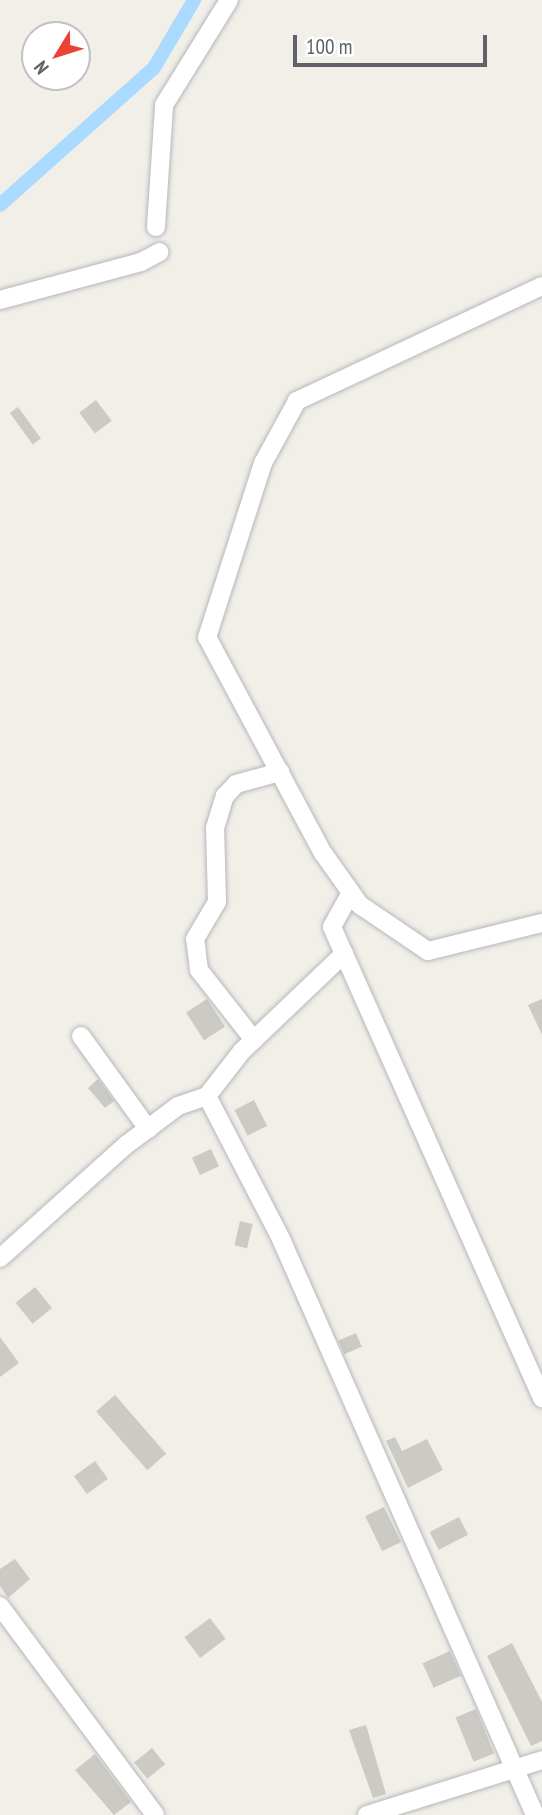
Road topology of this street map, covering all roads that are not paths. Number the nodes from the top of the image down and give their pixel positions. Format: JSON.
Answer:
{"nodes":[{"id":1,"x":229,"y":0,"type":"edge"},
{"id":2,"x":156,"y":227,"type":"dead end"},
{"id":3,"x":160,"y":251,"type":"dead end"},
{"id":4,"x":542,"y":286,"type":"edge"},
{"id":5,"x":0,"y":300,"type":"edge"},
{"id":6,"x":280,"y":772,"type":"junction"},
{"id":7,"x":349,"y":896,"type":"junction"},
{"id":8,"x":542,"y":923,"type":"edge"},
{"id":9,"x":344,"y":954,"type":"junction"},
{"id":10,"x":81,"y":1036,"type":"dead end"},
{"id":11,"x":254,"y":1040,"type":"junction"},
{"id":12,"x":207,"y":1096,"type":"junction"},
{"id":13,"x":148,"y":1129,"type":"junction"},
{"id":14,"x":0,"y":1258,"type":"edge"},
{"id":15,"x":542,"y":1398,"type":"edge"},
{"id":16,"x":0,"y":1606,"type":"edge"},
{"id":17,"x":542,"y":1760,"type":"edge"},
{"id":18,"x":517,"y":1770,"type":"junction"},
{"id":19,"x":155,"y":1815,"type":"edge"},
{"id":20,"x":367,"y":1815,"type":"edge"},
{"id":21,"x":535,"y":1815,"type":"edge"}],
"edges":[{"from":1,"to":2,"type":"street"},
{"from":3,"to":5,"type":"street"},
{"from":4,"to":6,"type":"street"},
{"from":6,"to":7,"type":"street"},
{"from":6,"to":11,"type":"street"},
{"from":7,"to":8,"type":"street"},
{"from":7,"to":9,"type":"street"},
{"from":9,"to":11,"type":"street"},
{"from":9,"to":15,"type":"street"},
{"from":10,"to":13,"type":"street"},
{"from":11,"to":12,"type":"street"},
{"from":12,"to":13,"type":"street"},
{"from":12,"to":18,"type":"street"},
{"from":13,"to":14,"type":"street"},
{"from":16,"to":19,"type":"street"},
{"from":17,"to":18,"type":"street"},
{"from":18,"to":20,"type":"street"},
{"from":18,"to":21,"type":"street"}]}
